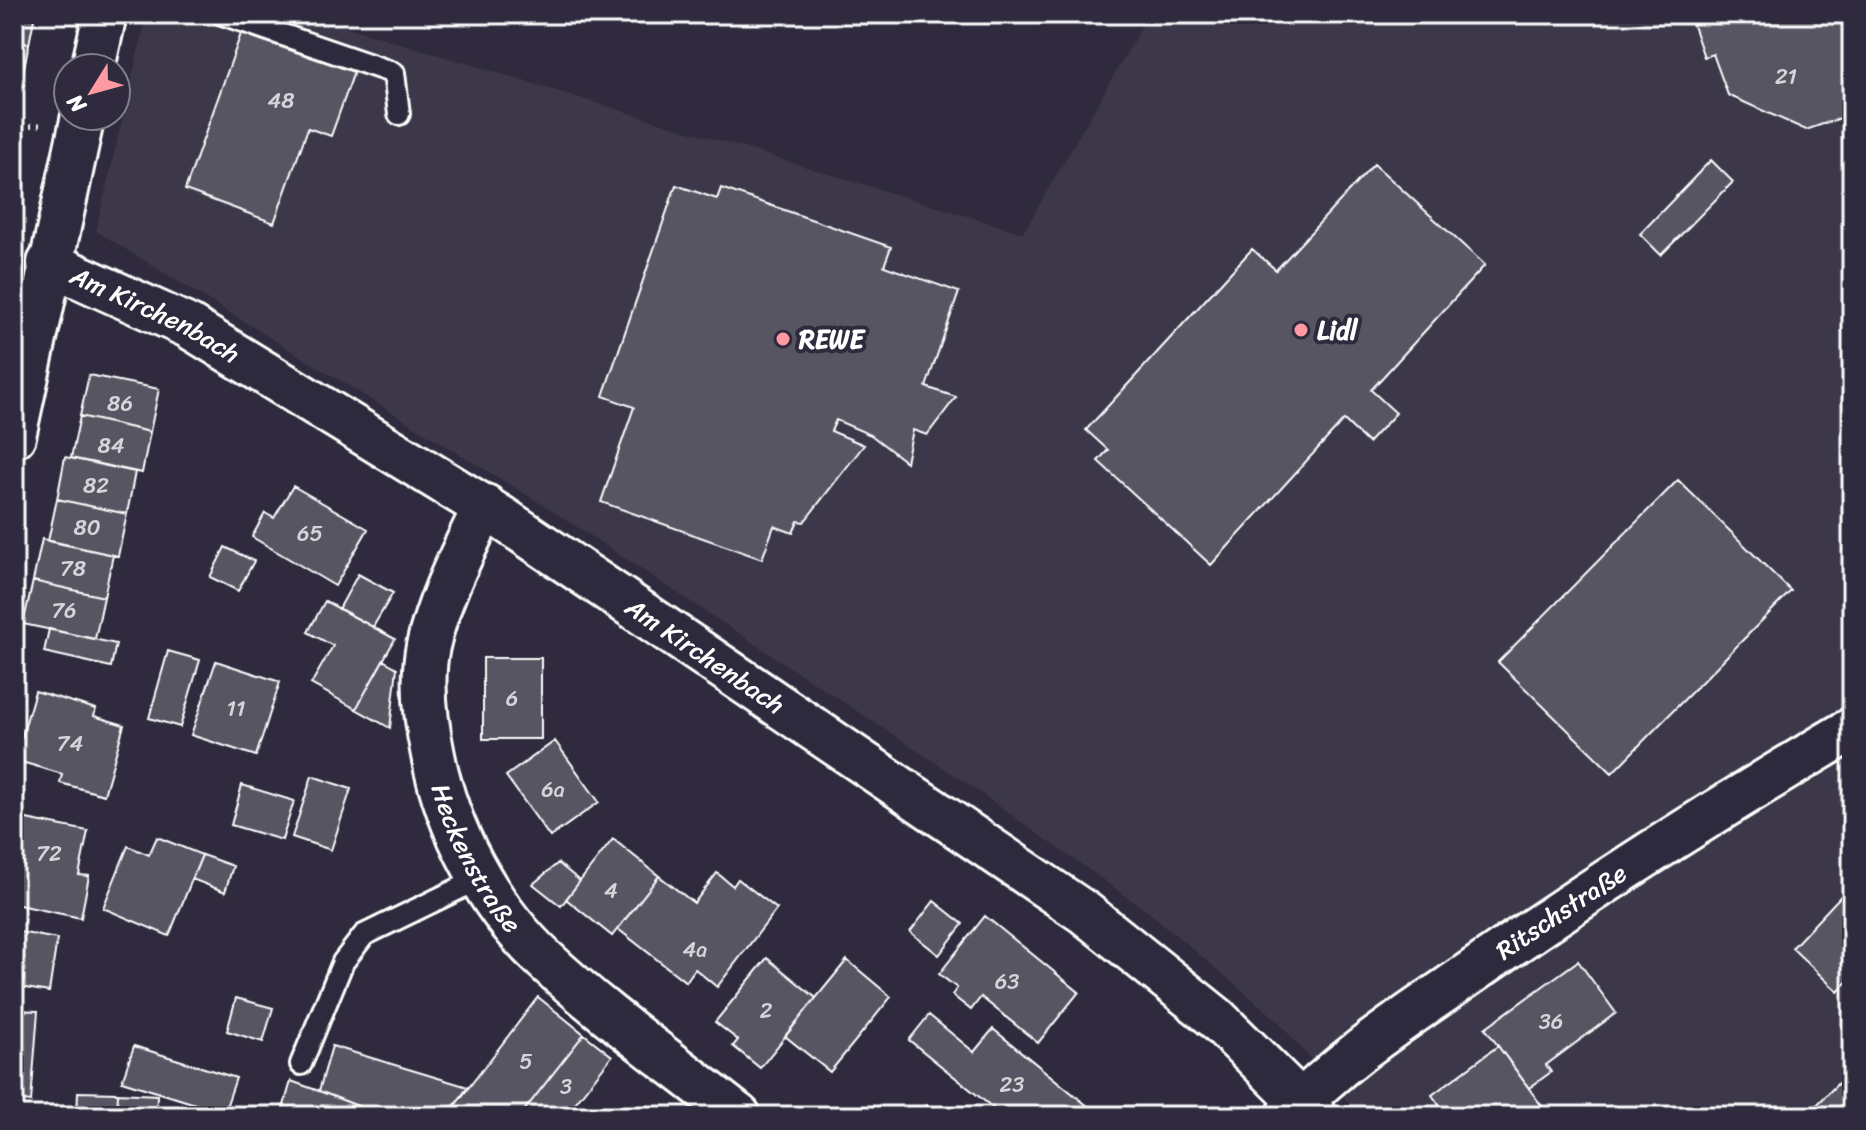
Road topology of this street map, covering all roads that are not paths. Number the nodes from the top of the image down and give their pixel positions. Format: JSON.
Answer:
{"nodes":[{"id":1,"x":105,"y":14,"type":"edge"},
{"id":2,"x":222,"y":14,"type":"edge"},
{"id":3,"x":97,"y":52,"type":"edge"},
{"id":4,"x":399,"y":114,"type":"dead end"},
{"id":5,"x":79,"y":132,"type":"edge"},
{"id":6,"x":49,"y":263,"type":"junction"},
{"id":7,"x":14,"y":436,"type":"edge"},
{"id":8,"x":485,"y":506,"type":"junction"},
{"id":9,"x":1852,"y":729,"type":"edge"},
{"id":10,"x":481,"y":878,"type":"junction"},
{"id":11,"x":301,"y":1064,"type":"dead end"},
{"id":12,"x":1301,"y":1111,"type":"edge"},
{"id":13,"x":739,"y":1116,"type":"edge"}],
"edges":[{"from":1,"to":3,"type":"street"},
{"from":2,"to":4,"type":"lane"},
{"from":5,"to":6,"type":"street"},
{"from":6,"to":7,"type":"street"},
{"from":6,"to":8,"type":"street","name":"Am Kirchenbach"},
{"from":8,"to":10,"type":"street","name":"Heckenstraße"},
{"from":8,"to":12,"type":"street","name":"Am Kirchenbach"},
{"from":9,"to":12,"type":"street","name":"Ritschstraße"},
{"from":10,"to":11,"type":"lane"},
{"from":10,"to":13,"type":"street","name":"Heckenstraße"}]}
